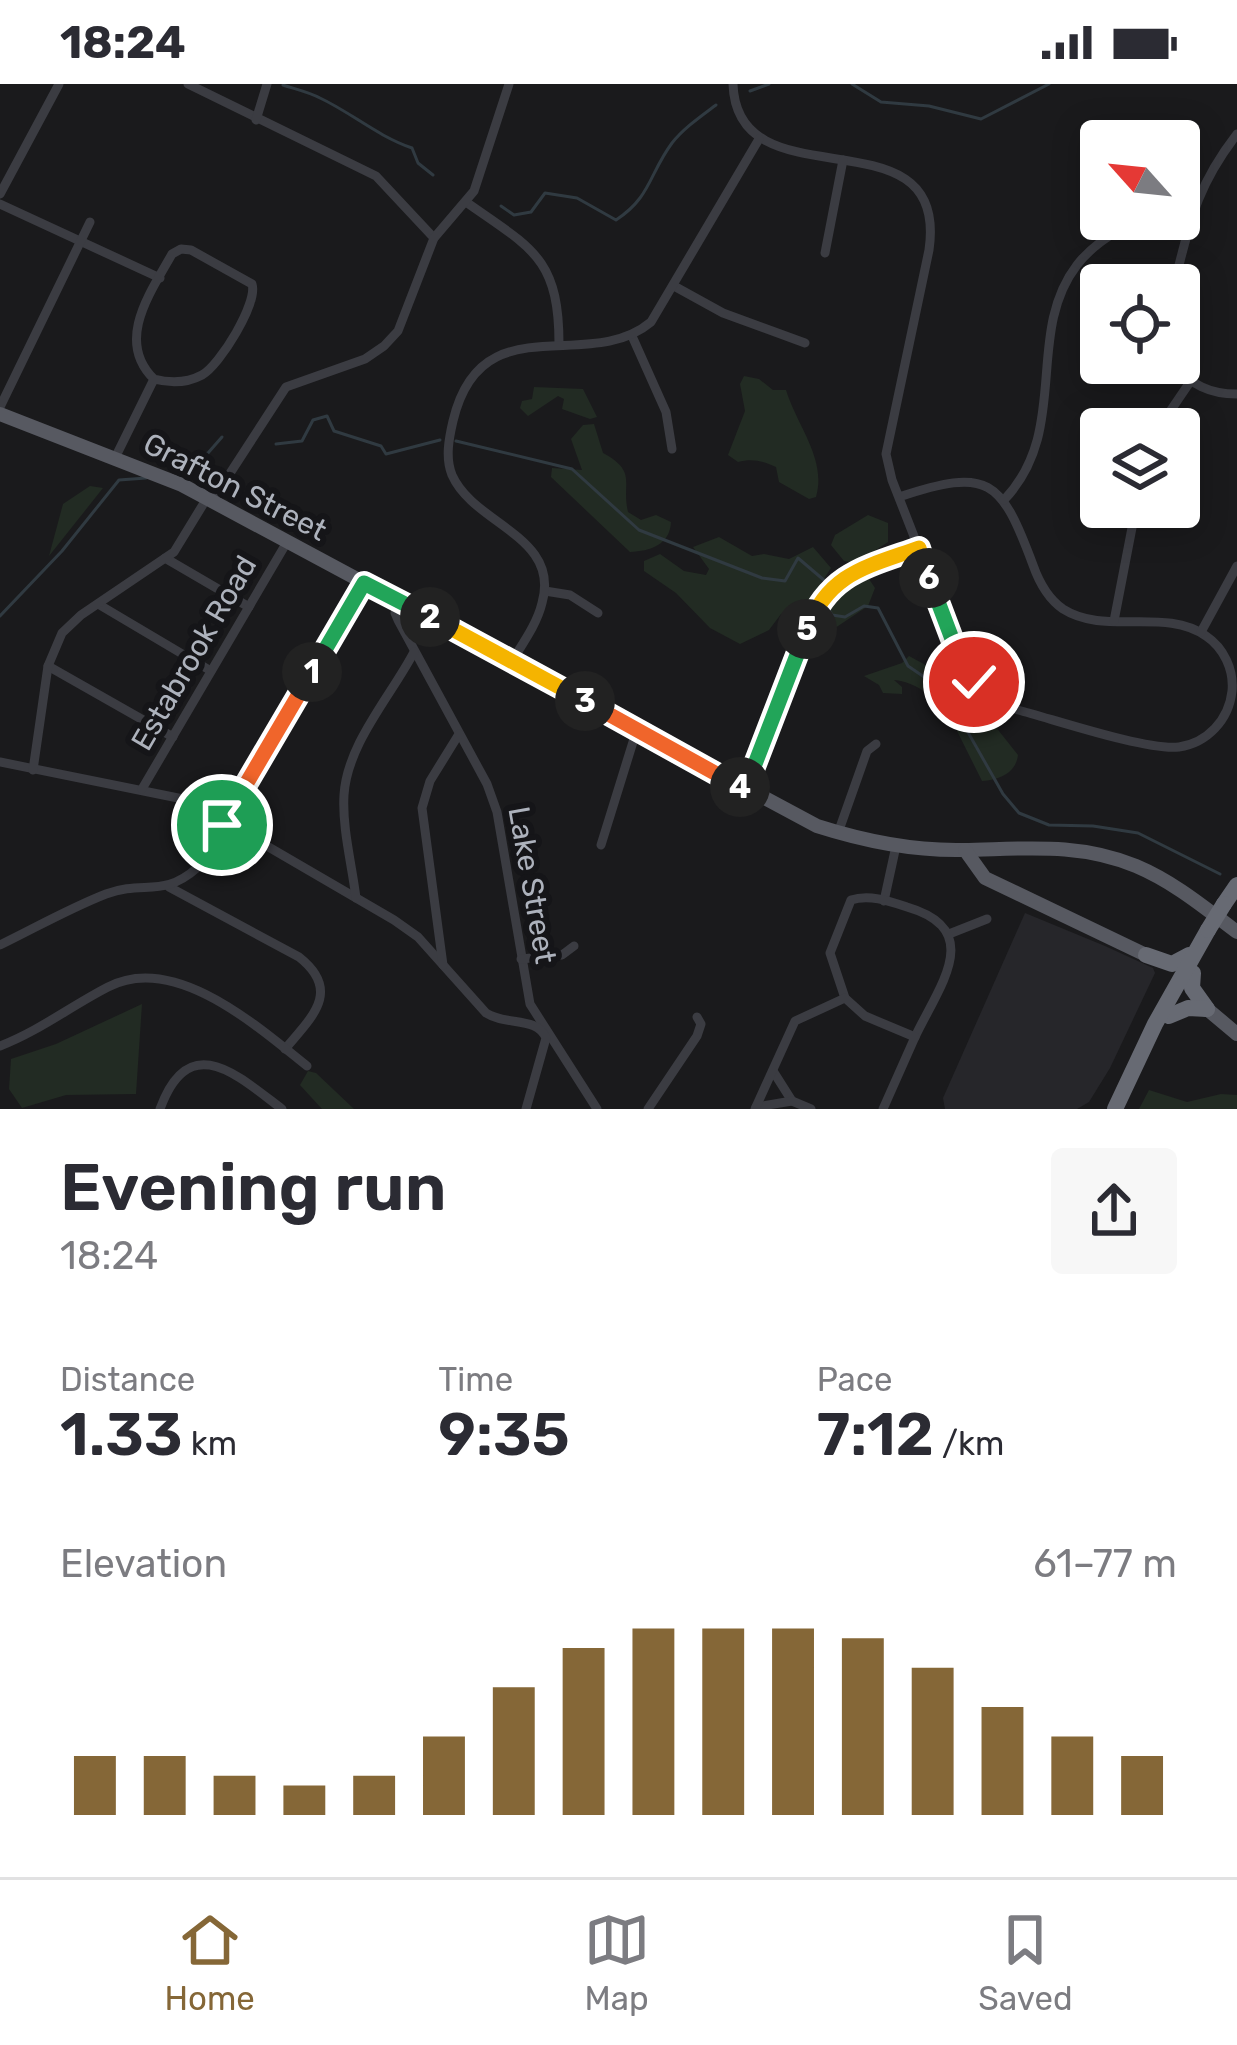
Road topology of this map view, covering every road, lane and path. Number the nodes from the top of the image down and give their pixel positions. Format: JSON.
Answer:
{"nodes":[{"id":1,"x":59,"y":84,"type":"edge"},
{"id":2,"x":188,"y":84,"type":"edge"},
{"id":3,"x":267,"y":84,"type":"edge"},
{"id":4,"x":509,"y":84,"type":"edge"},
{"id":5,"x":733,"y":84,"type":"edge"},
{"id":6,"x":256,"y":120,"type":"junction"},
{"id":7,"x":1237,"y":134,"type":"edge"},
{"id":8,"x":758,"y":139,"type":"junction"},
{"id":9,"x":844,"y":160,"type":"junction"},
{"id":10,"x":0,"y":194,"type":"edge"},
{"id":11,"x":466,"y":202,"type":"junction"},
{"id":12,"x":0,"y":204,"type":"edge"},
{"id":13,"x":90,"y":222,"type":"dead end"},
{"id":14,"x":434,"y":238,"type":"junction"},
{"id":15,"x":1105,"y":240,"type":"edge"},
{"id":16,"x":80,"y":241,"type":"junction"},
{"id":17,"x":825,"y":253,"type":"dead end"},
{"id":18,"x":1178,"y":264,"type":"edge"},
{"id":19,"x":160,"y":278,"type":"junction"},
{"id":20,"x":674,"y":286,"type":"junction"},
{"id":21,"x":632,"y":336,"type":"junction"},
{"id":22,"x":805,"y":343,"type":"dead end"},
{"id":23,"x":559,"y":344,"type":"junction"},
{"id":24,"x":154,"y":379,"type":"junction"},
{"id":25,"x":1195,"y":384,"type":"edge"},
{"id":26,"x":1237,"y":394,"type":"edge"},
{"id":27,"x":0,"y":411,"type":"edge"},
{"id":28,"x":672,"y":449,"type":"dead end"},
{"id":29,"x":115,"y":458,"type":"junction"},
{"id":30,"x":899,"y":496,"type":"junction"},
{"id":31,"x":210,"y":500,"type":"junction"},
{"id":32,"x":1004,"y":500,"type":"junction"},
{"id":33,"x":1132,"y":528,"type":"edge"},
{"id":34,"x":286,"y":542,"type":"junction"},
{"id":35,"x":919,"y":548,"type":"junction"},
{"id":36,"x":165,"y":558,"type":"junction"},
{"id":37,"x":1237,"y":566,"type":"edge"},
{"id":38,"x":364,"y":583,"type":"junction"},
{"id":39,"x":545,"y":590,"type":"junction"},
{"id":40,"x":400,"y":602,"type":"junction"},
{"id":41,"x":98,"y":604,"type":"junction"},
{"id":42,"x":249,"y":607,"type":"junction"},
{"id":43,"x":598,"y":613,"type":"dead end"},
{"id":44,"x":1114,"y":621,"type":"junction"},
{"id":45,"x":1202,"y":632,"type":"junction"},
{"id":46,"x":415,"y":651,"type":"junction"},
{"id":47,"x":512,"y":661,"type":"junction"},
{"id":48,"x":48,"y":666,"type":"junction"},
{"id":49,"x":211,"y":671,"type":"junction"},
{"id":50,"x":637,"y":729,"type":"junction"},
{"id":51,"x":459,"y":734,"type":"junction"},
{"id":52,"x":173,"y":737,"type":"junction"},
{"id":53,"x":876,"y":744,"type":"dead end"},
{"id":54,"x":0,"y":762,"type":"edge"},
{"id":55,"x":32,"y":770,"type":"junction"},
{"id":56,"x":142,"y":789,"type":"junction"},
{"id":57,"x":745,"y":790,"type":"junction"},
{"id":58,"x":225,"y":820,"type":"junction"},
{"id":59,"x":838,"y":833,"type":"junction"},
{"id":60,"x":602,"y":845,"type":"dead end"},
{"id":61,"x":896,"y":846,"type":"junction"},
{"id":62,"x":999,"y":848,"type":"junction"},
{"id":63,"x":965,"y":850,"type":"junction"},
{"id":64,"x":997,"y":884,"type":"junction"},
{"id":65,"x":1237,"y":885,"type":"edge"},
{"id":66,"x":169,"y":887,"type":"junction"},
{"id":67,"x":356,"y":898,"type":"junction"},
{"id":68,"x":884,"y":901,"type":"junction"},
{"id":69,"x":1231,"y":907,"type":"edge"},
{"id":70,"x":986,"y":919,"type":"dead end"},
{"id":71,"x":1212,"y":932,"type":"junction"},
{"id":72,"x":1237,"y":932,"type":"edge"},
{"id":73,"x":949,"y":934,"type":"junction"},
{"id":74,"x":0,"y":945,"type":"edge"},
{"id":75,"x":574,"y":946,"type":"dead end"},
{"id":76,"x":1194,"y":951,"type":"junction"},
{"id":77,"x":1146,"y":955,"type":"junction"},
{"id":78,"x":520,"y":958,"type":"junction"},
{"id":79,"x":443,"y":965,"type":"junction"},
{"id":80,"x":1193,"y":973,"type":"junction"},
{"id":81,"x":1169,"y":997,"type":"junction"},
{"id":82,"x":845,"y":998,"type":"junction"},
{"id":83,"x":1207,"y":1010,"type":"junction"},
{"id":84,"x":1169,"y":1016,"type":"junction"},
{"id":85,"x":697,"y":1017,"type":"dead end"},
{"id":86,"x":544,"y":1030,"type":"junction"},
{"id":87,"x":1237,"y":1034,"type":"edge"},
{"id":88,"x":915,"y":1036,"type":"junction"},
{"id":89,"x":0,"y":1046,"type":"edge"},
{"id":90,"x":285,"y":1049,"type":"junction"},
{"id":91,"x":307,"y":1066,"type":"dead end"},
{"id":92,"x":773,"y":1072,"type":"junction"},
{"id":93,"x":792,"y":1101,"type":"junction"},
{"id":94,"x":756,"y":1108,"type":"edge"},
{"id":95,"x":160,"y":1109,"type":"edge"},
{"id":96,"x":282,"y":1109,"type":"edge"},
{"id":97,"x":526,"y":1109,"type":"edge"},
{"id":98,"x":597,"y":1109,"type":"edge"},
{"id":99,"x":648,"y":1109,"type":"edge"},
{"id":100,"x":811,"y":1109,"type":"edge"},
{"id":101,"x":883,"y":1109,"type":"edge"},
{"id":102,"x":1120,"y":1109,"type":"edge"}],
"edges":[{"from":1,"to":10,"type":"street"},
{"from":2,"to":6,"type":"street"},
{"from":3,"to":6,"type":"street"},
{"from":4,"to":11,"type":"street"},
{"from":5,"to":8,"type":"street"},
{"from":6,"to":14,"type":"street"},
{"from":7,"to":18,"type":"street"},
{"from":8,"to":9,"type":"street"},
{"from":8,"to":20,"type":"street"},
{"from":9,"to":17,"type":"street"},
{"from":9,"to":30,"type":"street"},
{"from":11,"to":14,"type":"street"},
{"from":11,"to":23,"type":"street"},
{"from":12,"to":16,"type":"street"},
{"from":13,"to":16,"type":"street"},
{"from":14,"to":31,"type":"street"},
{"from":15,"to":32,"type":"street"},
{"from":16,"to":19,"type":"street"},
{"from":16,"to":27,"type":"street"},
{"from":19,"to":24,"type":"street"},
{"from":19,"to":24,"type":"street"},
{"from":20,"to":21,"type":"street"},
{"from":20,"to":22,"type":"street"},
{"from":21,"to":23,"type":"street"},
{"from":21,"to":28,"type":"street"},
{"from":23,"to":39,"type":"street"},
{"from":24,"to":29,"type":"street"},
{"from":25,"to":26,"type":"street"},
{"from":27,"to":29,"type":"main road","name":"Grafton Street"},
{"from":29,"to":31,"type":"main road","name":"Grafton Street"},
{"from":30,"to":32,"type":"street"},
{"from":30,"to":35,"type":"street"},
{"from":31,"to":34,"type":"main road","name":"Grafton Street"},
{"from":31,"to":36,"type":"street"},
{"from":32,"to":44,"type":"street"},
{"from":33,"to":44,"type":"street"},
{"from":34,"to":38,"type":"main road","name":"Grafton Street"},
{"from":34,"to":42,"type":"street","name":"Estabrook Road"},
{"from":35,"to":45,"type":"street"},
{"from":35,"to":57,"type":"street"},
{"from":36,"to":41,"type":"street"},
{"from":36,"to":42,"type":"street"},
{"from":37,"to":45,"type":"street"},
{"from":38,"to":40,"type":"main road","name":"Grafton Street"},
{"from":38,"to":58,"type":"street"},
{"from":39,"to":43,"type":"street"},
{"from":39,"to":47,"type":"street"},
{"from":40,"to":46,"type":"street","name":"Lake Street"},
{"from":40,"to":47,"type":"main road","name":"Grafton Street"},
{"from":41,"to":48,"type":"street"},
{"from":41,"to":49,"type":"street"},
{"from":42,"to":49,"type":"street","name":"Estabrook Road"},
{"from":44,"to":45,"type":"street"},
{"from":46,"to":51,"type":"street","name":"Lake Street"},
{"from":46,"to":67,"type":"street"},
{"from":47,"to":50,"type":"main road","name":"Grafton Street"},
{"from":48,"to":52,"type":"street"},
{"from":48,"to":55,"type":"street"},
{"from":49,"to":52,"type":"street","name":"Estabrook Road"},
{"from":50,"to":57,"type":"main road","name":"Grafton Street"},
{"from":50,"to":60,"type":"street"},
{"from":51,"to":78,"type":"street","name":"Lake Street"},
{"from":51,"to":79,"type":"street"},
{"from":52,"to":56,"type":"street","name":"Estabrook Road"},
{"from":53,"to":59,"type":"street"},
{"from":54,"to":55,"type":"street"},
{"from":55,"to":56,"type":"street"},
{"from":56,"to":58,"type":"street"},
{"from":57,"to":59,"type":"main road","name":"Grafton Street"},
{"from":58,"to":66,"type":"street"},
{"from":58,"to":67,"type":"street"},
{"from":59,"to":61,"type":"main road","name":"Grafton Street"},
{"from":61,"to":63,"type":"main road","name":"Grafton Street"},
{"from":61,"to":68,"type":"street"},
{"from":62,"to":63,"type":"main road","name":"Grafton Street"},
{"from":62,"to":64,"type":"main road"},
{"from":62,"to":72,"type":"main road","name":"Grafton Street"},
{"from":63,"to":64,"type":"main road"},
{"from":64,"to":77,"type":"main road"},
{"from":65,"to":69,"type":"highway"},
{"from":66,"to":74,"type":"street"},
{"from":66,"to":90,"type":"street"},
{"from":67,"to":79,"type":"street"},
{"from":68,"to":73,"type":"street"},
{"from":68,"to":82,"type":"street"},
{"from":69,"to":71,"type":"highway","bridge":true},
{"from":70,"to":73,"type":"street"},
{"from":71,"to":76,"type":"highway"},
{"from":71,"to":80,"type":"highway"},
{"from":73,"to":88,"type":"street"},
{"from":75,"to":78,"type":"street"},
{"from":76,"to":77,"type":"highway"},
{"from":76,"to":81,"type":"highway"},
{"from":77,"to":81,"type":"highway"},
{"from":78,"to":86,"type":"street","name":"Lake Street"},
{"from":79,"to":86,"type":"street"},
{"from":80,"to":83,"type":"highway"},
{"from":80,"to":84,"type":"highway"},
{"from":81,"to":102,"type":"highway"},
{"from":82,"to":88,"type":"street"},
{"from":82,"to":92,"type":"street"},
{"from":83,"to":84,"type":"highway"},
{"from":83,"to":87,"type":"main road"},
{"from":84,"to":102,"type":"highway"},
{"from":85,"to":99,"type":"street"},
{"from":86,"to":97,"type":"street"},
{"from":86,"to":98,"type":"street","name":"Lake Street"},
{"from":88,"to":101,"type":"street"},
{"from":89,"to":90,"type":"street"},
{"from":90,"to":91,"type":"street"},
{"from":92,"to":93,"type":"street"},
{"from":92,"to":94,"type":"street"},
{"from":93,"to":94,"type":"street"},
{"from":93,"to":100,"type":"street"},
{"from":95,"to":96,"type":"street"}]}
